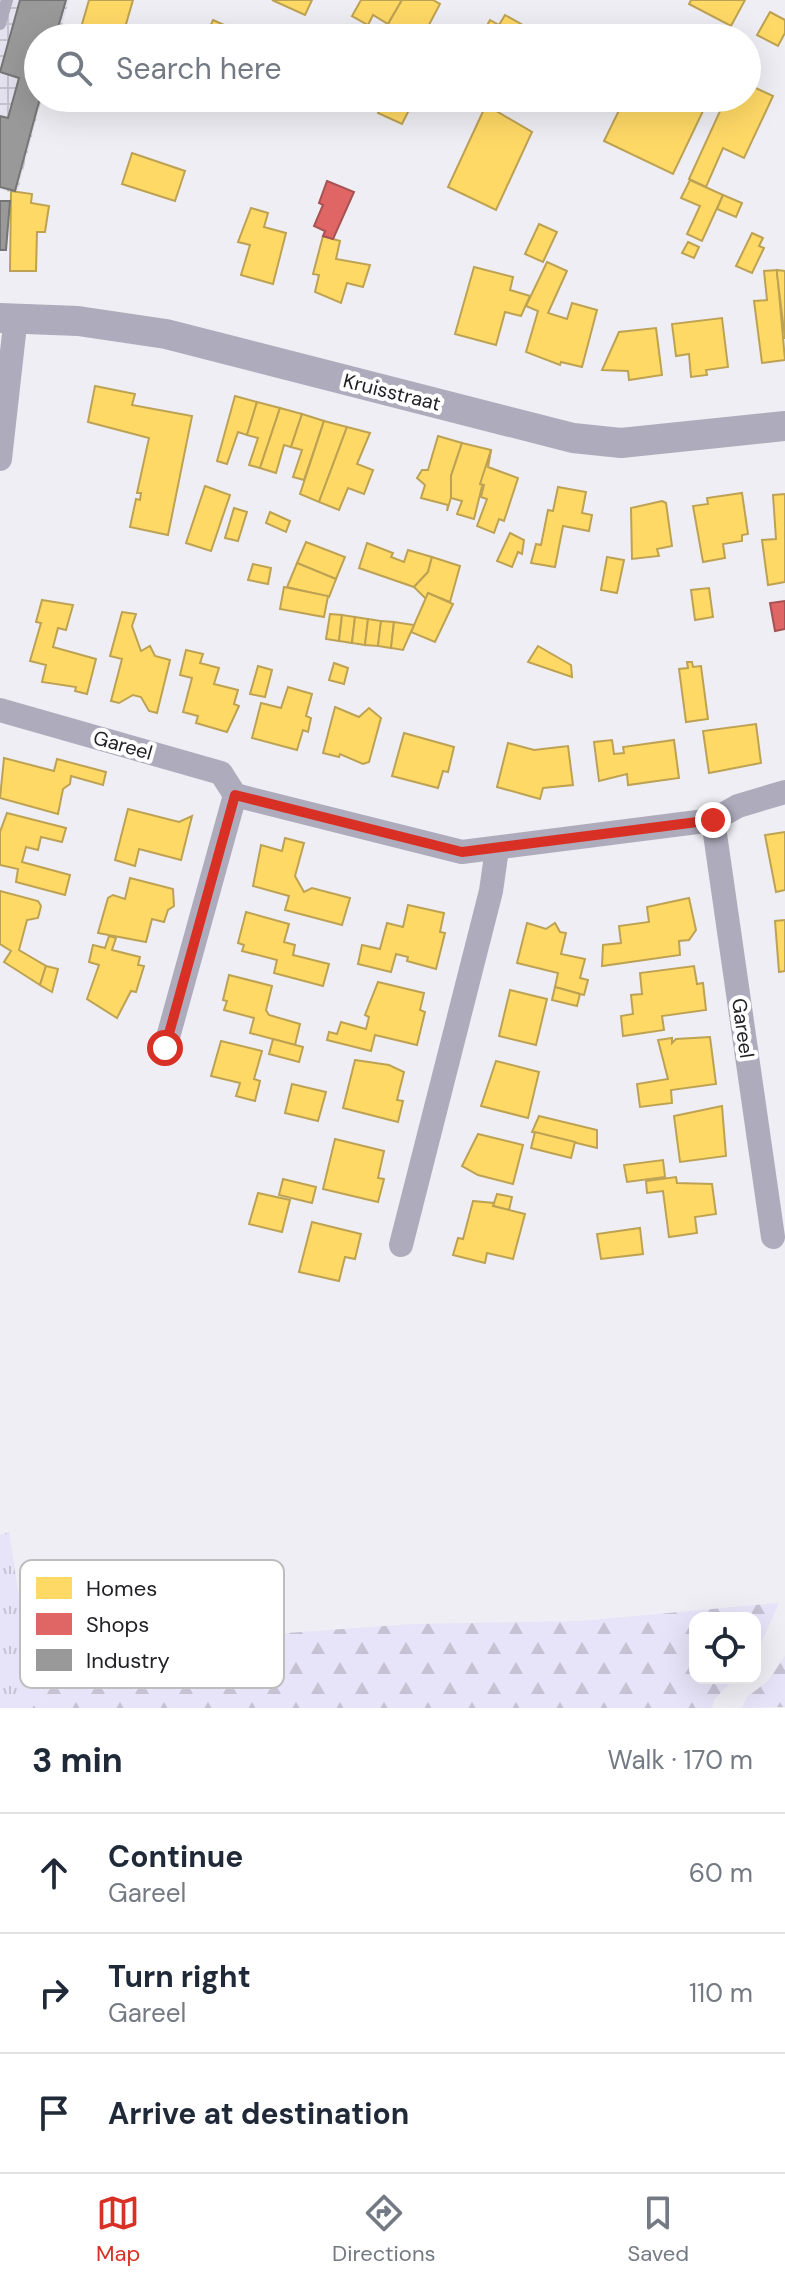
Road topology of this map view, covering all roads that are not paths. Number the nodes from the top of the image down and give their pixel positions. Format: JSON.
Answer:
{"nodes":[{"id":1,"x":7,"y":0,"type":"edge"},
{"id":2,"x":0,"y":24,"type":"edge"},
{"id":3,"x":8,"y":317,"type":"edge"},
{"id":4,"x":785,"y":426,"type":"edge"},
{"id":5,"x":0,"y":459,"type":"edge"},
{"id":6,"x":0,"y":710,"type":"edge"},
{"id":7,"x":785,"y":792,"type":"edge"},
{"id":8,"x":235,"y":795,"type":"junction"},
{"id":9,"x":713,"y":820,"type":"junction"},
{"id":10,"x":497,"y":849,"type":"junction"},
{"id":11,"x":165,"y":1048,"type":"dead end"},
{"id":12,"x":773,"y":1237,"type":"dead end"},
{"id":13,"x":401,"y":1245,"type":"dead end"}],
"edges":[{"from":1,"to":2,"type":"lane"},
{"from":3,"to":4,"type":"street","name":"Kruisstraat"},
{"from":3,"to":5,"type":"street"},
{"from":6,"to":8,"type":"street","name":"Gareel"},
{"from":7,"to":9,"type":"street","name":"Gareel"},
{"from":8,"to":10,"type":"street","name":"Gareel"},
{"from":8,"to":11,"type":"street"},
{"from":9,"to":10,"type":"street","name":"Gareel"},
{"from":9,"to":12,"type":"street","name":"Gareel"},
{"from":10,"to":13,"type":"street"}]}
